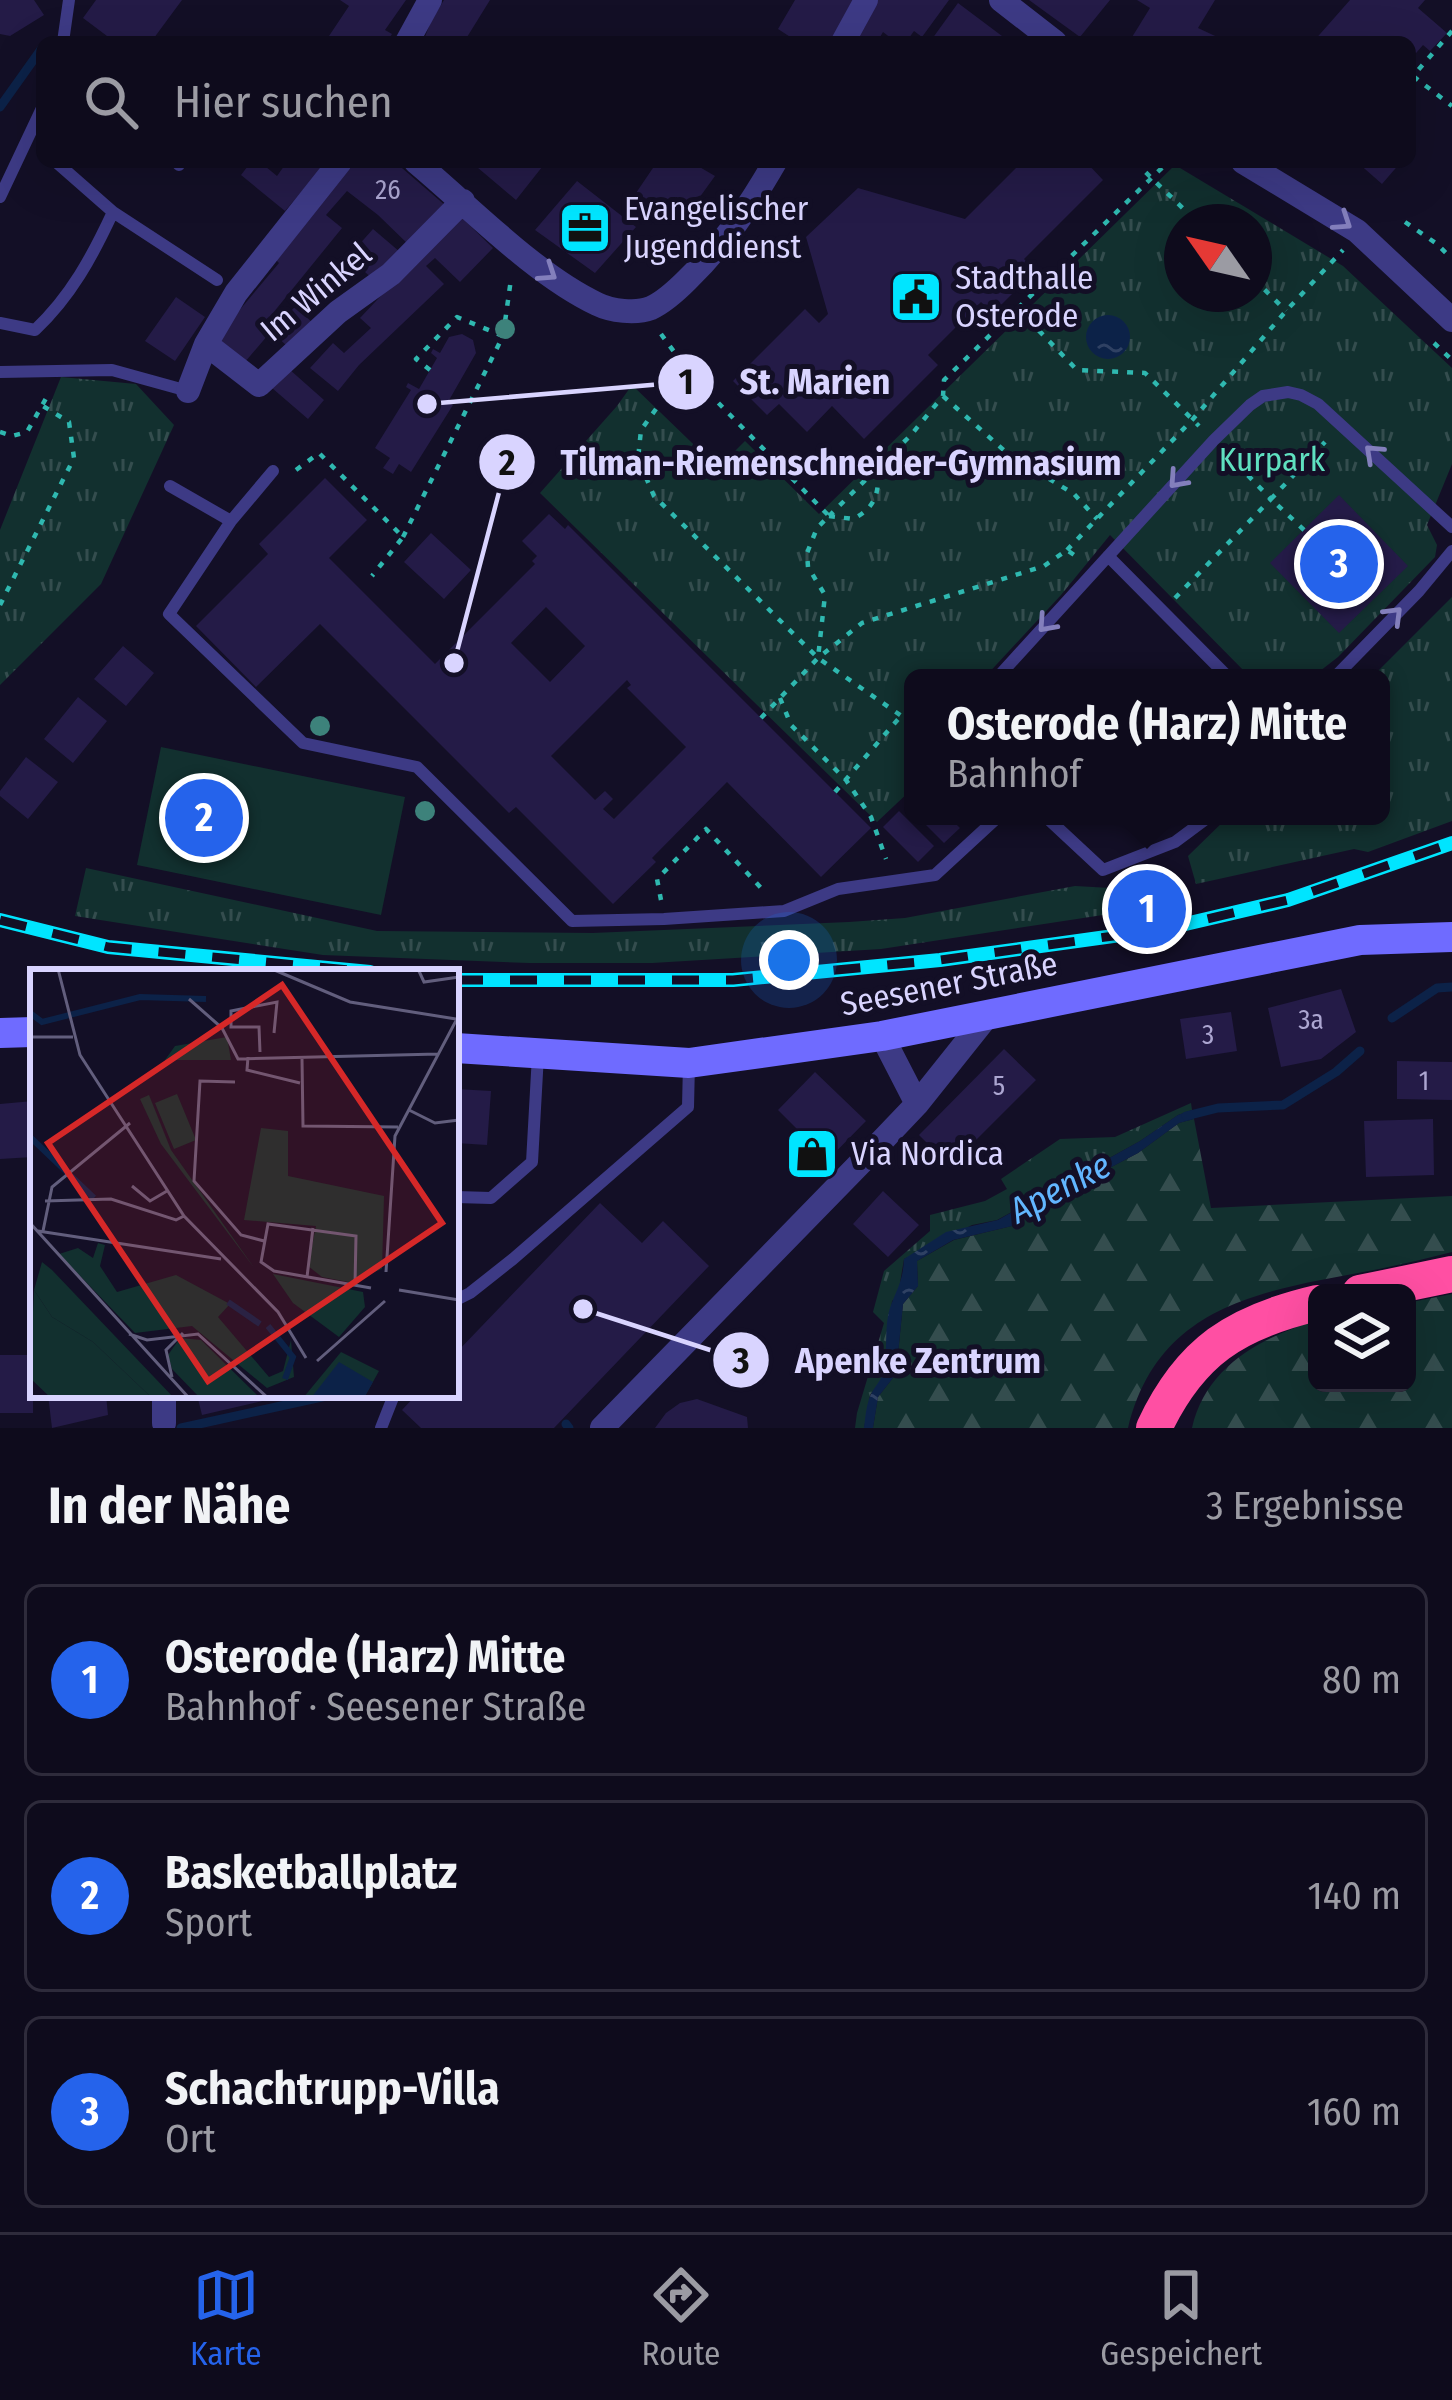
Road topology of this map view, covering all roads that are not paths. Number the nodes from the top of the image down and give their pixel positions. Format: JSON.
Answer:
{"nodes":[{"id":1,"x":69,"y":0,"type":"edge"},
{"id":2,"x":430,"y":0,"type":"edge"},
{"id":3,"x":866,"y":0,"type":"edge"},
{"id":4,"x":1001,"y":0,"type":"edge"},
{"id":5,"x":64,"y":36,"type":"edge"},
{"id":6,"x":410,"y":36,"type":"edge"},
{"id":7,"x":846,"y":36,"type":"edge"},
{"id":8,"x":1047,"y":36,"type":"edge"},
{"id":9,"x":36,"y":122,"type":"edge"},
{"id":10,"x":29,"y":139,"type":"junction"},
{"id":11,"x":36,"y":145,"type":"edge"},
{"id":12,"x":63,"y":168,"type":"edge"},
{"id":13,"x":335,"y":168,"type":"edge"},
{"id":14,"x":423,"y":168,"type":"edge"},
{"id":15,"x":772,"y":168,"type":"edge"},
{"id":16,"x":1253,"y":168,"type":"edge"},
{"id":17,"x":0,"y":197,"type":"edge"},
{"id":18,"x":463,"y":201,"type":"junction"},
{"id":19,"x":113,"y":212,"type":"junction"},
{"id":20,"x":218,"y":280,"type":"dead end"},
{"id":21,"x":1452,"y":320,"type":"edge"},
{"id":22,"x":0,"y":323,"type":"edge"},
{"id":23,"x":206,"y":344,"type":"junction"},
{"id":24,"x":0,"y":372,"type":"edge"},
{"id":25,"x":188,"y":391,"type":"joint"},
{"id":26,"x":273,"y":471,"type":"dead end"},
{"id":27,"x":170,"y":486,"type":"dead end"},
{"id":28,"x":1448,"y":517,"type":"edge"},
{"id":29,"x":231,"y":521,"type":"junction"},
{"id":30,"x":1452,"y":550,"type":"edge"},
{"id":31,"x":1108,"y":556,"type":"junction"},
{"id":32,"x":1005,"y":669,"type":"edge"},
{"id":33,"x":1220,"y":669,"type":"edge"},
{"id":34,"x":1343,"y":669,"type":"edge"},
{"id":35,"x":989,"y":825,"type":"edge"},
{"id":36,"x":1055,"y":825,"type":"edge"},
{"id":37,"x":1198,"y":825,"type":"edge"},
{"id":38,"x":1452,"y":937,"type":"edge"},
{"id":39,"x":988,"y":1015,"type":"junction"},
{"id":40,"x":30,"y":1033,"type":"edge"},
{"id":41,"x":0,"y":1034,"type":"edge"},
{"id":42,"x":882,"y":1036,"type":"junction"},
{"id":43,"x":459,"y":1048,"type":"edge"},
{"id":44,"x":538,"y":1054,"type":"junction"},
{"id":45,"x":689,"y":1063,"type":"junction"},
{"id":46,"x":916,"y":1104,"type":"junction"},
{"id":47,"x":459,"y":1198,"type":"edge"},
{"id":48,"x":1452,"y":1274,"type":"edge"},
{"id":49,"x":1404,"y":1284,"type":"edge"},
{"id":50,"x":459,"y":1298,"type":"edge"},
{"id":51,"x":1308,"y":1305,"type":"edge"},
{"id":52,"x":1187,"y":1372,"type":"junction"},
{"id":53,"x":393,"y":1398,"type":"edge"},
{"id":54,"x":381,"y":1428,"type":"edge"},
{"id":55,"x":602,"y":1428,"type":"edge"},
{"id":56,"x":1154,"y":1428,"type":"edge"},
{"id":57,"x":1174,"y":1428,"type":"edge"}],
"edges":[{"from":1,"to":5,"type":"lane"},
{"from":2,"to":6,"type":"street"},
{"from":3,"to":7,"type":"street"},
{"from":4,"to":8,"type":"street"},
{"from":9,"to":10,"type":"lane"},
{"from":10,"to":11,"type":"lane"},
{"from":10,"to":17,"type":"lane"},
{"from":12,"to":19,"type":"lane"},
{"from":13,"to":23,"type":"street"},
{"from":14,"to":18,"type":"street"},
{"from":18,"to":15,"type":"street","one_way":true},
{"from":16,"to":21,"type":"street","one_way":true},
{"from":18,"to":23,"type":"street","name":"Im Winkel"},
{"from":19,"to":20,"type":"lane"},
{"from":19,"to":22,"type":"lane"},
{"from":23,"to":25,"type":"street"},
{"from":24,"to":25,"type":"lane"},
{"from":26,"to":29,"type":"lane"},
{"from":27,"to":29,"type":"lane"},
{"from":28,"to":31,"type":"lane","one_way":true},
{"from":29,"to":35,"type":"lane"},
{"from":34,"to":30,"type":"lane","one_way":true},
{"from":31,"to":32,"type":"lane","one_way":true},
{"from":31,"to":33,"type":"lane"},
{"from":36,"to":37,"type":"lane"},
{"from":38,"to":39,"type":"street","name":"Seesener Straße"},
{"from":39,"to":42,"type":"street","name":"Seesener Straße"},
{"from":39,"to":46,"type":"street"},
{"from":40,"to":41,"type":"street"},
{"from":42,"to":45,"type":"street","name":"Seesener Straße"},
{"from":42,"to":46,"type":"street"},
{"from":43,"to":44,"type":"street","name":"Seesener Straße"},
{"from":44,"to":45,"type":"street","name":"Seesener Straße"},
{"from":44,"to":47,"type":"lane"},
{"from":45,"to":50,"type":"lane"},
{"from":46,"to":55,"type":"street"},
{"from":48,"to":49,"type":"highway"},
{"from":51,"to":52,"type":"highway"},
{"from":52,"to":56,"type":"highway"},
{"from":52,"to":57,"type":"highway"},
{"from":53,"to":54,"type":"lane"}]}
